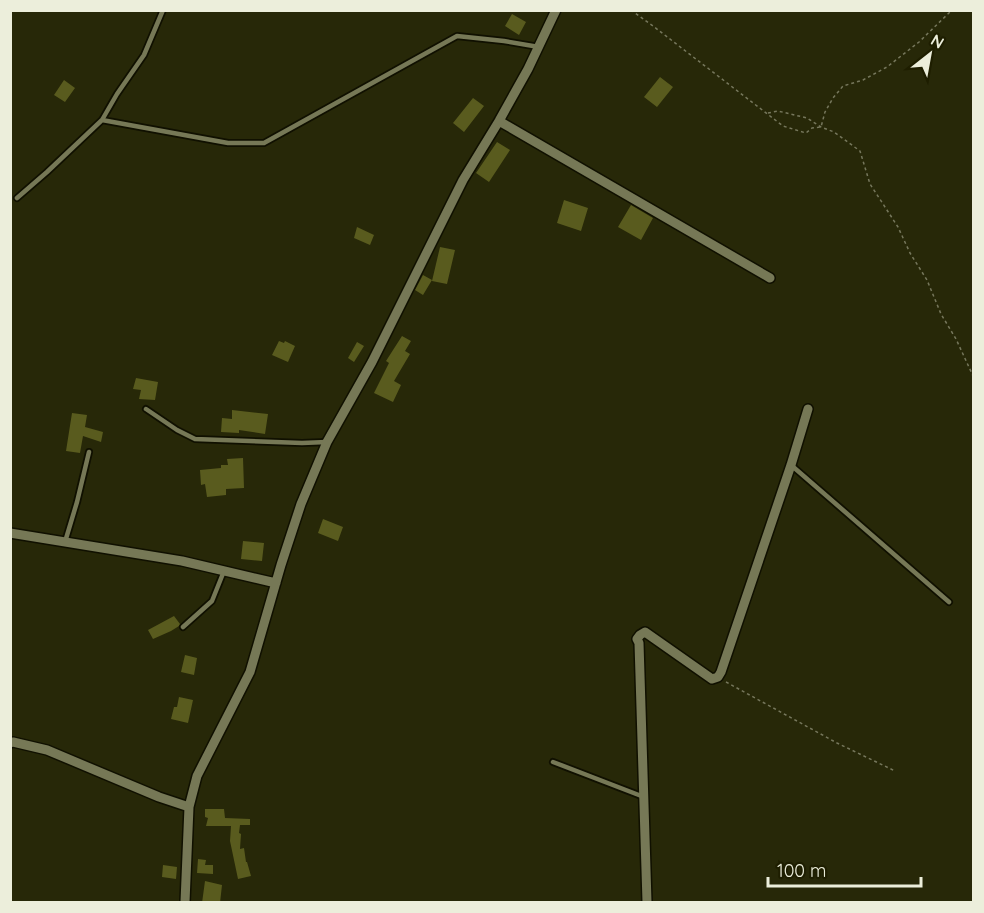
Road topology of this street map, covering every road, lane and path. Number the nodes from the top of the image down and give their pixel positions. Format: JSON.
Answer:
{"nodes":[{"id":1,"x":163,"y":10,"type":"edge"},
{"id":2,"x":556,"y":10,"type":"edge"},
{"id":3,"x":631,"y":10,"type":"edge"},
{"id":4,"x":952,"y":10,"type":"edge"},
{"id":5,"x":538,"y":47,"type":"junction"},
{"id":6,"x":767,"y":113,"type":"junction"},
{"id":7,"x":102,"y":120,"type":"junction"},
{"id":8,"x":499,"y":121,"type":"junction"},
{"id":9,"x":821,"y":127,"type":"junction"},
{"id":10,"x":17,"y":198,"type":"dead end"},
{"id":11,"x":770,"y":278,"type":"dead end"},
{"id":12,"x":974,"y":378,"type":"edge"},
{"id":13,"x":146,"y":409,"type":"dead end"},
{"id":14,"x":808,"y":409,"type":"dead end"},
{"id":15,"x":327,"y":442,"type":"junction"},
{"id":16,"x":89,"y":452,"type":"dead end"},
{"id":17,"x":791,"y":465,"type":"junction"},
{"id":18,"x":10,"y":533,"type":"edge"},
{"id":19,"x":64,"y":542,"type":"junction"},
{"id":20,"x":224,"y":571,"type":"junction"},
{"id":21,"x":276,"y":583,"type":"junction"},
{"id":22,"x":949,"y":602,"type":"dead end"},
{"id":23,"x":183,"y":627,"type":"dead end"},
{"id":24,"x":718,"y":677,"type":"junction"},
{"id":25,"x":10,"y":743,"type":"edge"},
{"id":26,"x":553,"y":762,"type":"dead end"},
{"id":27,"x":895,"y":771,"type":"dead end"},
{"id":28,"x":644,"y":797,"type":"junction"},
{"id":29,"x":189,"y":807,"type":"junction"},
{"id":30,"x":185,"y":903,"type":"edge"},
{"id":31,"x":647,"y":903,"type":"edge"}],
"edges":[{"from":1,"to":7,"type":"lane"},
{"from":2,"to":5,"type":"street"},
{"from":3,"to":6,"type":"path"},
{"from":4,"to":9,"type":"path"},
{"from":5,"to":7,"type":"lane"},
{"from":5,"to":8,"type":"street"},
{"from":6,"to":9,"type":"path"},
{"from":6,"to":9,"type":"path"},
{"from":7,"to":10,"type":"lane"},
{"from":8,"to":11,"type":"street"},
{"from":8,"to":15,"type":"street"},
{"from":9,"to":12,"type":"path"},
{"from":13,"to":15,"type":"lane"},
{"from":14,"to":17,"type":"street"},
{"from":15,"to":21,"type":"street"},
{"from":16,"to":19,"type":"lane"},
{"from":17,"to":22,"type":"lane"},
{"from":17,"to":24,"type":"street"},
{"from":18,"to":19,"type":"street"},
{"from":19,"to":20,"type":"street"},
{"from":20,"to":21,"type":"street"},
{"from":20,"to":23,"type":"lane"},
{"from":21,"to":29,"type":"street"},
{"from":24,"to":27,"type":"path"},
{"from":24,"to":28,"type":"street"},
{"from":25,"to":29,"type":"street"},
{"from":26,"to":28,"type":"lane"},
{"from":28,"to":31,"type":"street"},
{"from":29,"to":30,"type":"street"}]}
